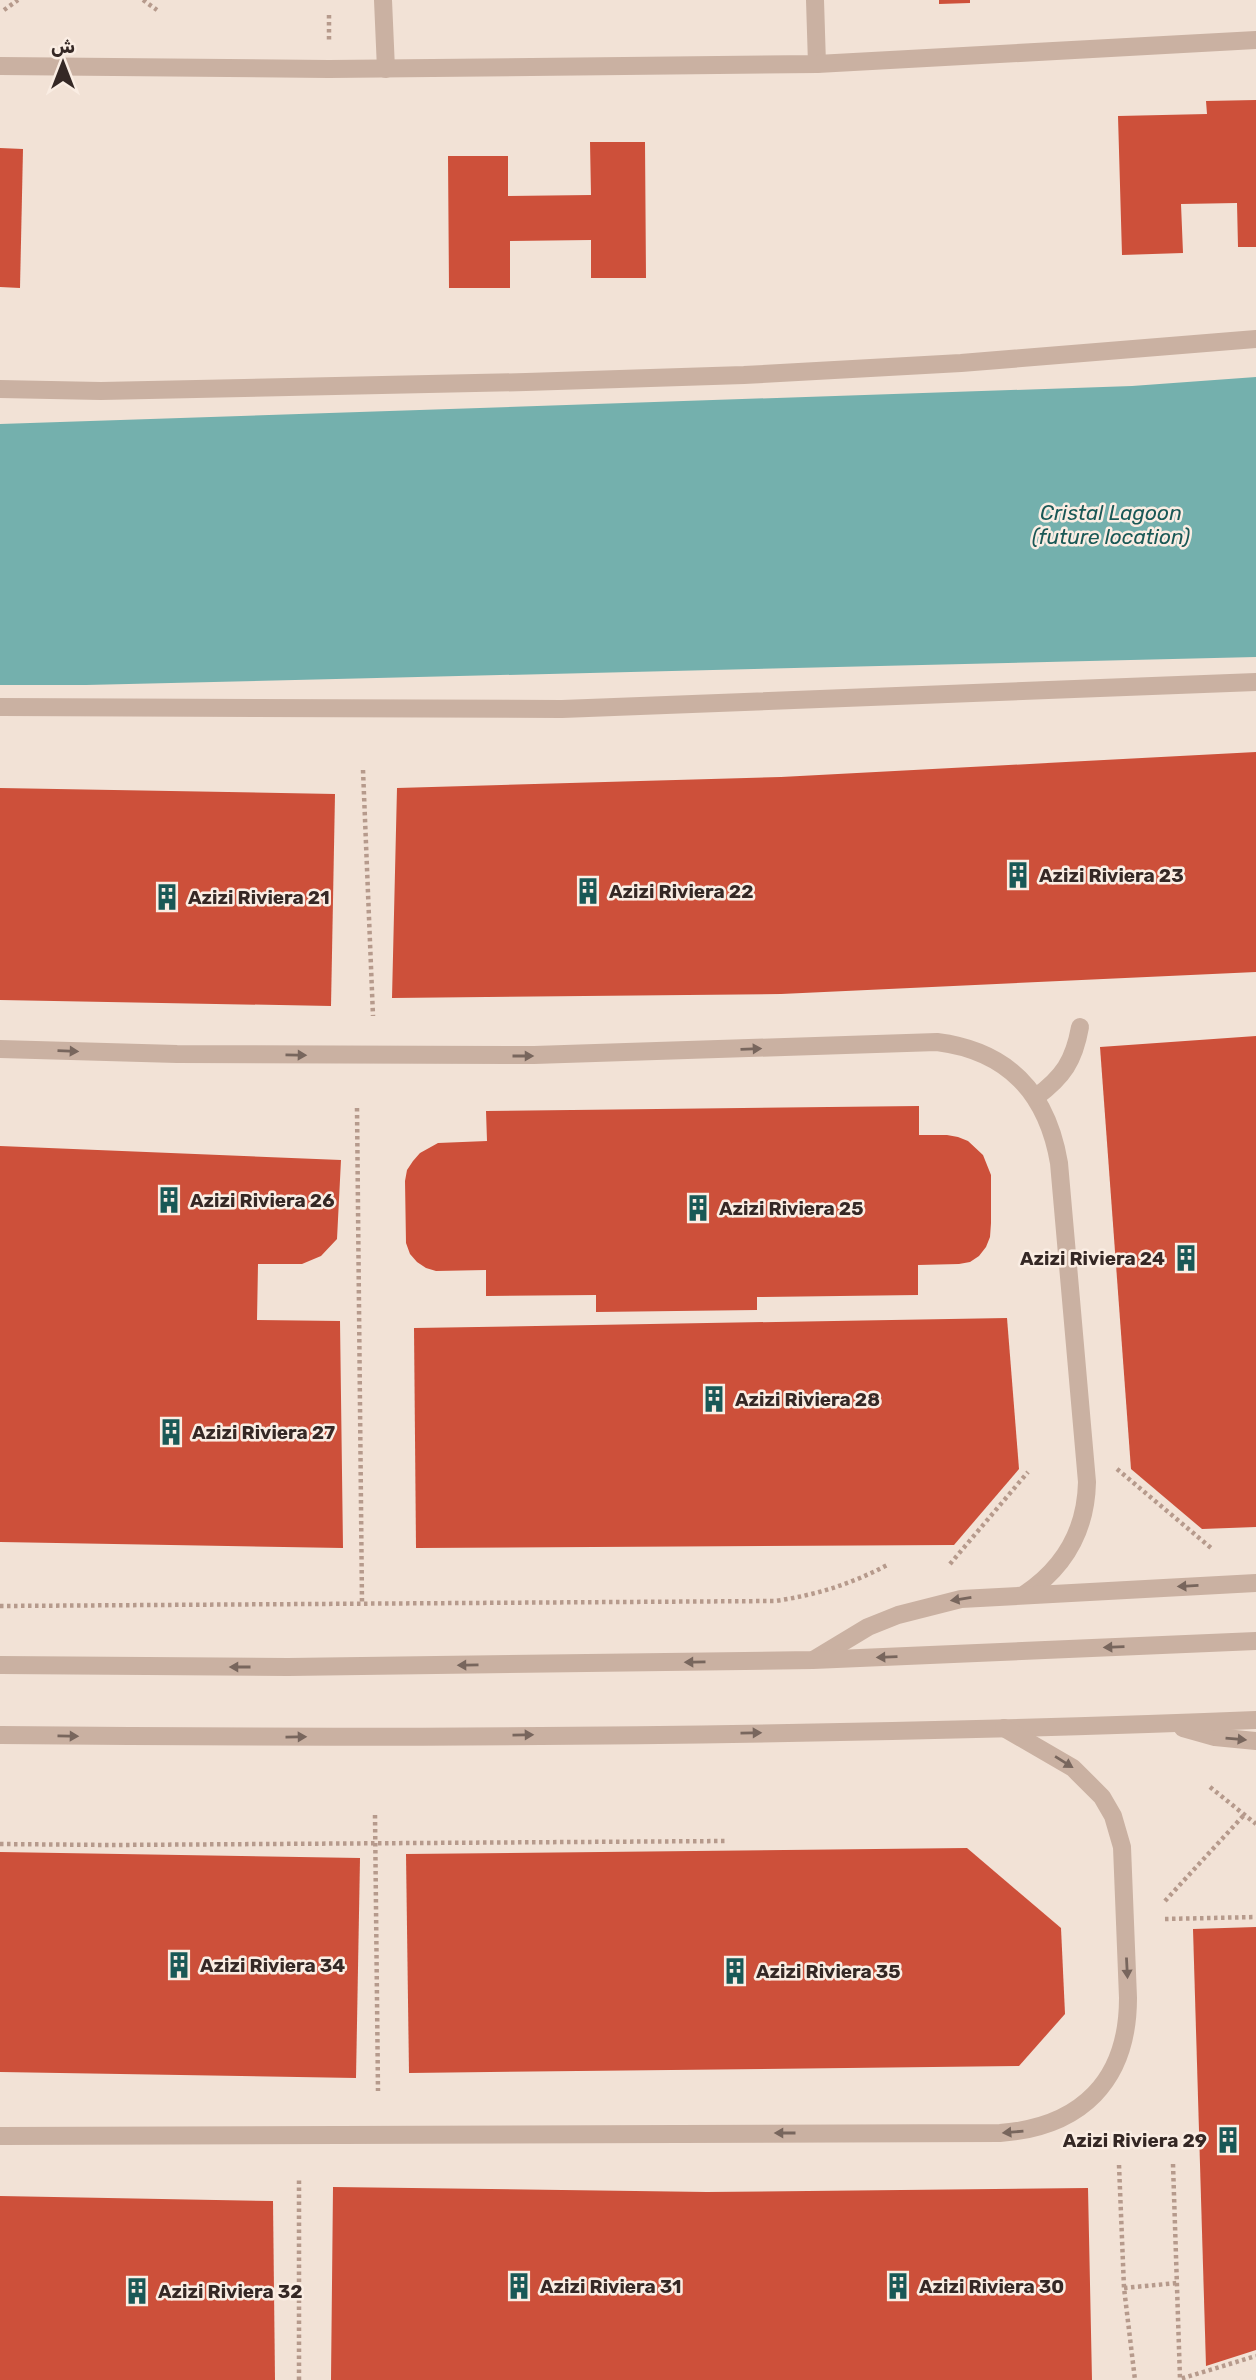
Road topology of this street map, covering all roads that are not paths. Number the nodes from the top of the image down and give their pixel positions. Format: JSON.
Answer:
{"nodes":[{"id":1,"x":383,"y":0,"type":"edge"},
{"id":2,"x":815,"y":0,"type":"edge"},
{"id":3,"x":1256,"y":40,"type":"edge"},
{"id":4,"x":817,"y":64,"type":"junction"},
{"id":5,"x":0,"y":66,"type":"edge"},
{"id":6,"x":386,"y":69,"type":"junction"},
{"id":7,"x":1256,"y":339,"type":"edge"},
{"id":8,"x":0,"y":389,"type":"edge"},
{"id":9,"x":1256,"y":682,"type":"edge"},
{"id":10,"x":0,"y":707,"type":"edge"},
{"id":11,"x":1080,"y":1027,"type":"dead end"},
{"id":12,"x":0,"y":1049,"type":"edge"},
{"id":13,"x":1036,"y":1097,"type":"junction"},
{"id":14,"x":1256,"y":1583,"type":"edge"},
{"id":15,"x":1025,"y":1594,"type":"junction"},
{"id":16,"x":1256,"y":1641,"type":"edge"},
{"id":17,"x":813,"y":1660,"type":"junction"},
{"id":18,"x":0,"y":1665,"type":"edge"},
{"id":19,"x":1256,"y":1720,"type":"edge"},
{"id":20,"x":1170,"y":1724,"type":"junction"},
{"id":21,"x":1004,"y":1728,"type":"junction"},
{"id":22,"x":0,"y":1735,"type":"edge"},
{"id":23,"x":1256,"y":1741,"type":"edge"},
{"id":24,"x":0,"y":2136,"type":"edge"}],
"edges":[{"from":1,"to":6,"type":"street"},
{"from":2,"to":4,"type":"street"},
{"from":3,"to":4,"type":"street"},
{"from":4,"to":6,"type":"street"},
{"from":5,"to":6,"type":"street"},
{"from":7,"to":8,"type":"street"},
{"from":9,"to":10,"type":"street"},
{"from":11,"to":13,"type":"street"},
{"from":12,"to":13,"type":"street","one_way":true},
{"from":13,"to":15,"type":"street"},
{"from":14,"to":15,"type":"street","one_way":true},
{"from":15,"to":17,"type":"street","one_way":true},
{"from":16,"to":17,"type":"street","one_way":true},
{"from":17,"to":18,"type":"street","one_way":true},
{"from":19,"to":20,"type":"street"},
{"from":20,"to":21,"type":"street"},
{"from":20,"to":23,"type":"street","one_way":true},
{"from":22,"to":21,"type":"street","one_way":true},
{"from":21,"to":24,"type":"street","one_way":true}]}
